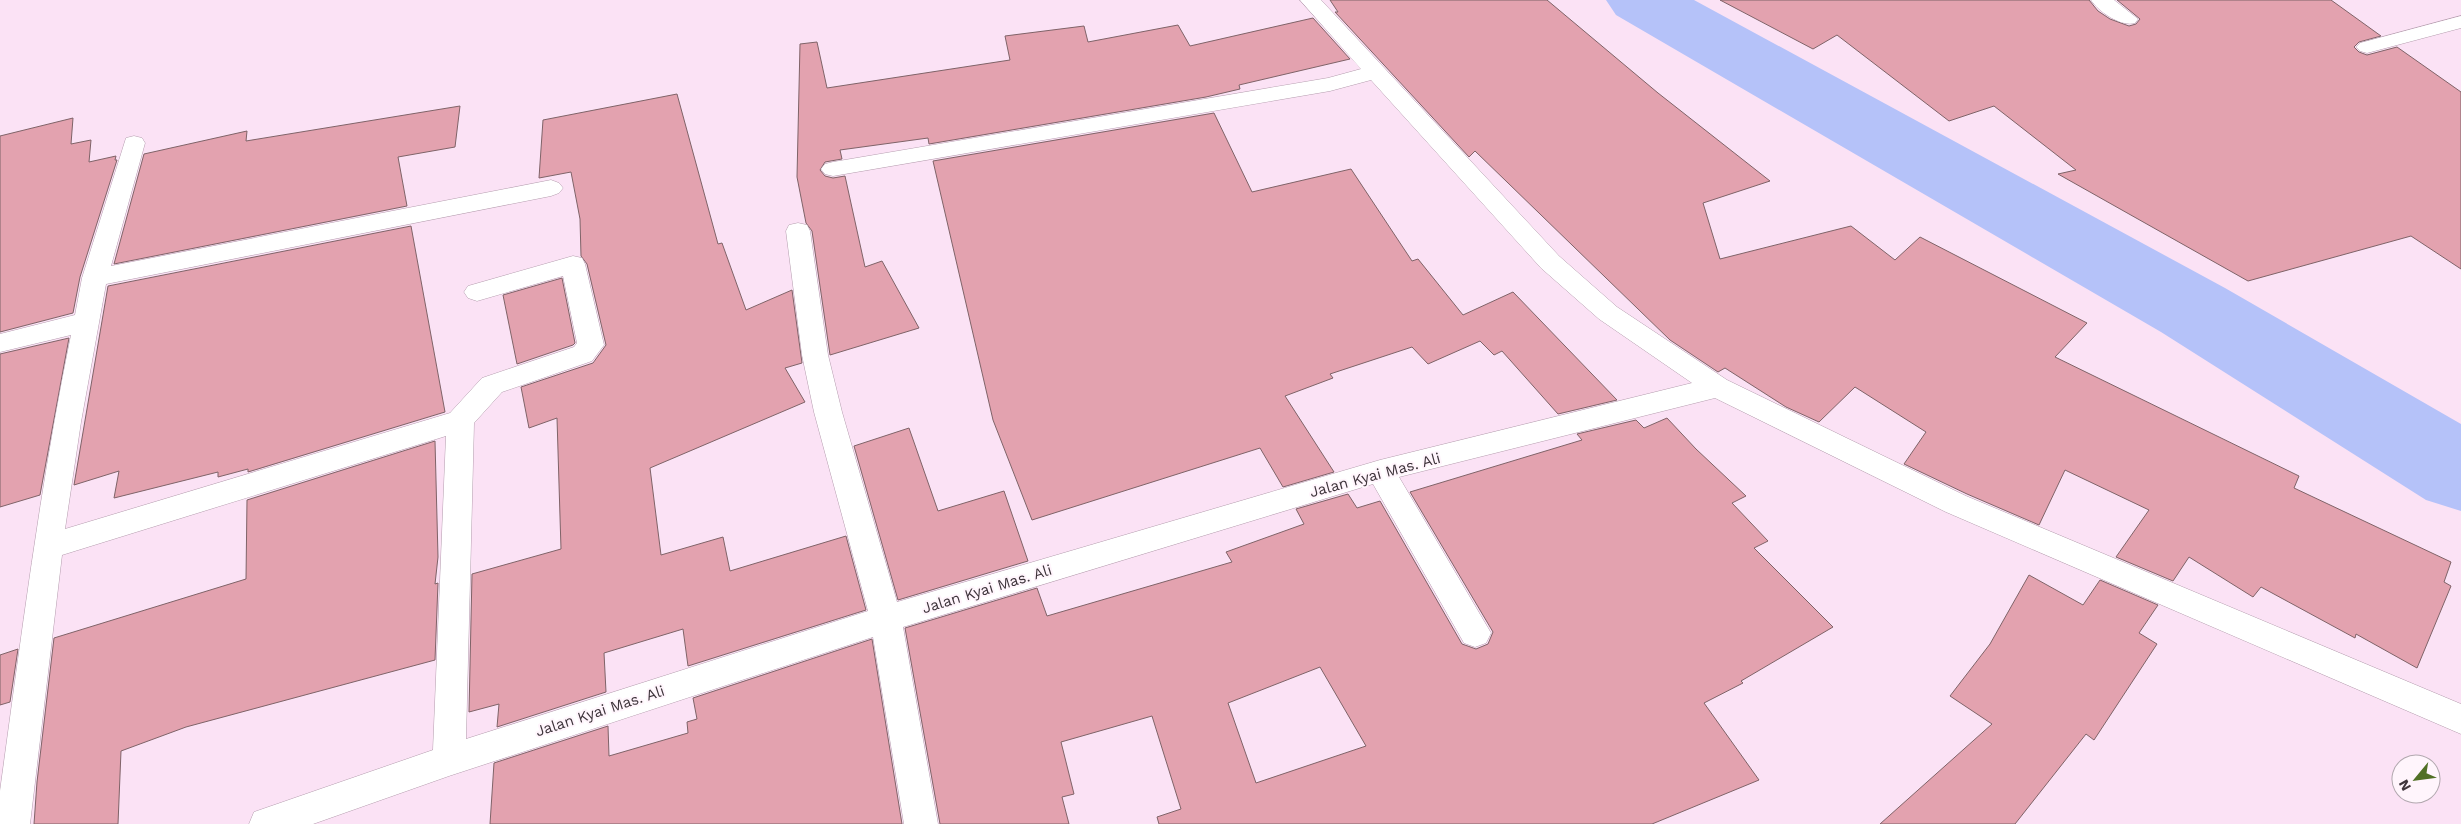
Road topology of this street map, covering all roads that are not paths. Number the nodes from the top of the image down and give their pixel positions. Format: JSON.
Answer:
{"nodes":[{"id":1,"x":1310,"y":0,"type":"edge"},
{"id":2,"x":2101,"y":0,"type":"edge"},
{"id":3,"x":2128,"y":19,"type":"dead end"},
{"id":4,"x":2461,"y":22,"type":"edge"},
{"id":5,"x":2367,"y":47,"type":"dead end"},
{"id":6,"x":1363,"y":75,"type":"junction"},
{"id":7,"x":134,"y":143,"type":"dead end"},
{"id":8,"x":833,"y":168,"type":"dead end"},
{"id":9,"x":551,"y":188,"type":"dead end"},
{"id":10,"x":798,"y":231,"type":"dead end"},
{"id":11,"x":95,"y":278,"type":"junction"},
{"id":12,"x":477,"y":292,"type":"dead end"},
{"id":13,"x":86,"y":322,"type":"junction"},
{"id":14,"x":0,"y":343,"type":"edge"},
{"id":15,"x":1717,"y":387,"type":"junction"},
{"id":16,"x":460,"y":421,"type":"junction"},
{"id":17,"x":1380,"y":471,"type":"junction"},
{"id":18,"x":48,"y":547,"type":"junction"},
{"id":19,"x":886,"y":619,"type":"junction"},
{"id":20,"x":1475,"y":633,"type":"dead end"},
{"id":21,"x":2461,"y":720,"type":"edge"},
{"id":22,"x":448,"y":760,"type":"junction"},
{"id":23,"x":13,"y":824,"type":"edge"},
{"id":24,"x":266,"y":824,"type":"edge"},
{"id":25,"x":921,"y":824,"type":"edge"}],
"edges":[{"from":1,"to":6,"type":"street"},
{"from":2,"to":3,"type":"street"},
{"from":4,"to":5,"type":"street"},
{"from":6,"to":8,"type":"street"},
{"from":6,"to":15,"type":"street"},
{"from":7,"to":11,"type":"street"},
{"from":9,"to":11,"type":"street"},
{"from":10,"to":19,"type":"street"},
{"from":11,"to":13,"type":"street"},
{"from":12,"to":16,"type":"street"},
{"from":13,"to":14,"type":"street"},
{"from":13,"to":18,"type":"street"},
{"from":15,"to":17,"type":"street","name":"Jalan Kyai Mas. Ali"},
{"from":15,"to":21,"type":"street"},
{"from":16,"to":18,"type":"street"},
{"from":16,"to":22,"type":"street"},
{"from":17,"to":19,"type":"street","name":"Jalan Kyai Mas. Ali"},
{"from":17,"to":20,"type":"street"},
{"from":18,"to":23,"type":"street"},
{"from":19,"to":22,"type":"street","name":"Jalan Kyai Mas. Ali"},
{"from":19,"to":25,"type":"street"},
{"from":22,"to":24,"type":"street","name":"Jalan Kyai Mas. Ali"}]}
